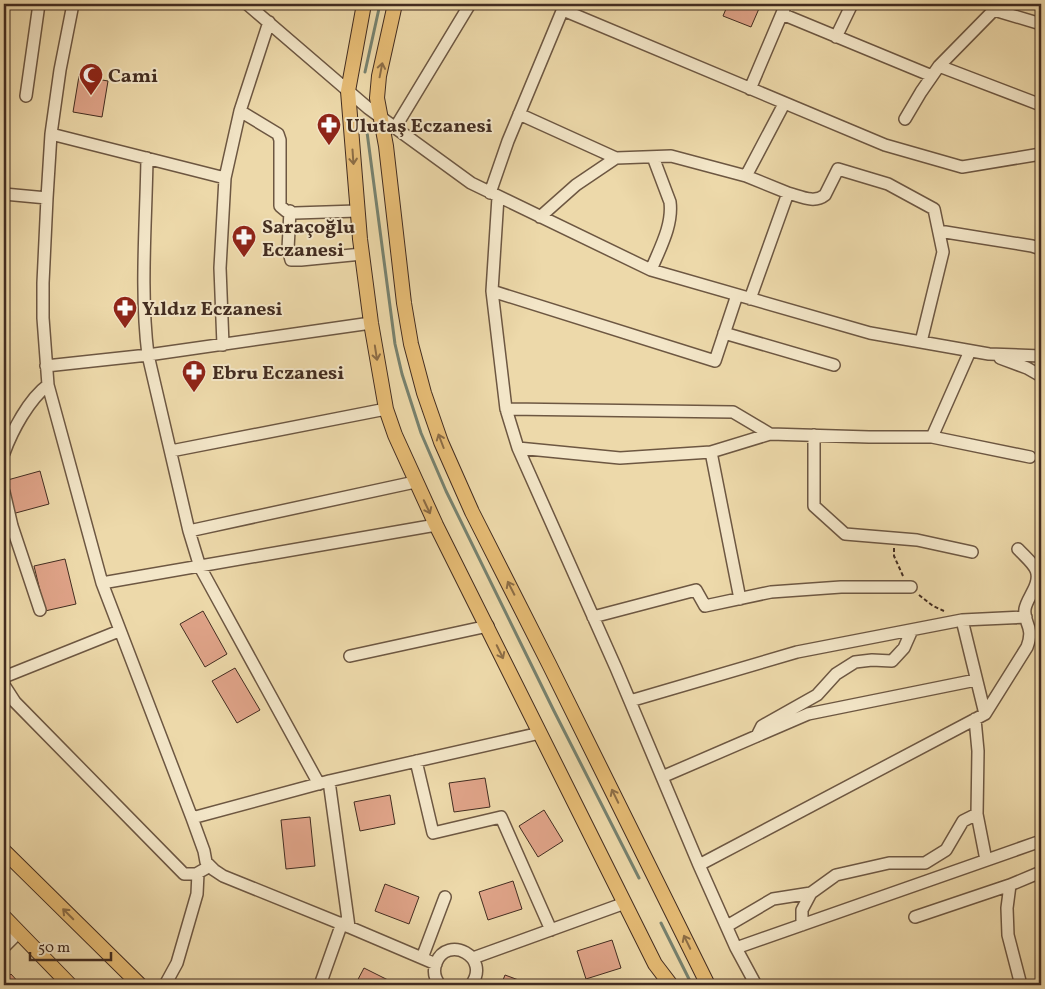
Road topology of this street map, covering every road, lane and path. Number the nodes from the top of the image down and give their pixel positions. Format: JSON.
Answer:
{"nodes":[{"id":1,"x":40,"y":4,"type":"edge"},
{"id":2,"x":73,"y":4,"type":"edge"},
{"id":3,"x":247,"y":4,"type":"edge"},
{"id":4,"x":364,"y":4,"type":"edge"},
{"id":5,"x":395,"y":4,"type":"edge"},
{"id":6,"x":470,"y":4,"type":"edge"},
{"id":7,"x":852,"y":4,"type":"edge"},
{"id":8,"x":564,"y":7,"type":"edge"},
{"id":9,"x":995,"y":7,"type":"edge"},
{"id":10,"x":784,"y":9,"type":"edge"},
{"id":11,"x":269,"y":22,"type":"junction"},
{"id":12,"x":1041,"y":24,"type":"edge"},
{"id":13,"x":836,"y":37,"type":"junction"},
{"id":14,"x":939,"y":66,"type":"junction"},
{"id":15,"x":932,"y":76,"type":"junction"},
{"id":16,"x":750,"y":89,"type":"junction"},
{"id":17,"x":348,"y":91,"type":"junction"},
{"id":18,"x":26,"y":96,"type":"dead end"},
{"id":19,"x":784,"y":104,"type":"junction"},
{"id":20,"x":1041,"y":104,"type":"edge"},
{"id":21,"x":240,"y":111,"type":"junction"},
{"id":22,"x":519,"y":114,"type":"junction"},
{"id":23,"x":381,"y":118,"type":"junction"},
{"id":24,"x":905,"y":119,"type":"dead end"},
{"id":25,"x":395,"y":128,"type":"junction"},
{"id":26,"x":51,"y":134,"type":"junction"},
{"id":27,"x":1041,"y":154,"type":"edge"},
{"id":28,"x":653,"y":157,"type":"junction"},
{"id":29,"x":147,"y":158,"type":"junction"},
{"id":30,"x":616,"y":158,"type":"junction"},
{"id":31,"x":746,"y":176,"type":"junction"},
{"id":32,"x":225,"y":178,"type":"junction"},
{"id":33,"x":788,"y":193,"type":"junction"},
{"id":34,"x":4,"y":194,"type":"edge"},
{"id":35,"x":494,"y":195,"type":"junction"},
{"id":36,"x":47,"y":198,"type":"junction"},
{"id":37,"x":290,"y":211,"type":"junction"},
{"id":38,"x":358,"y":211,"type":"junction"},
{"id":39,"x":540,"y":217,"type":"junction"},
{"id":40,"x":939,"y":231,"type":"junction"},
{"id":41,"x":1041,"y":249,"type":"edge"},
{"id":42,"x":362,"y":254,"type":"junction"},
{"id":43,"x":651,"y":270,"type":"junction"},
{"id":44,"x":492,"y":291,"type":"junction"},
{"id":45,"x":737,"y":295,"type":"junction"},
{"id":46,"x":750,"y":299,"type":"junction"},
{"id":47,"x":371,"y":323,"type":"junction"},
{"id":48,"x":724,"y":333,"type":"junction"},
{"id":49,"x":921,"y":342,"type":"junction"},
{"id":50,"x":222,"y":345,"type":"junction"},
{"id":51,"x":970,"y":351,"type":"junction"},
{"id":52,"x":988,"y":354,"type":"junction"},
{"id":53,"x":148,"y":356,"type":"junction"},
{"id":54,"x":1041,"y":356,"type":"edge"},
{"id":55,"x":834,"y":364,"type":"dead end"},
{"id":56,"x":46,"y":366,"type":"junction"},
{"id":57,"x":1041,"y":376,"type":"edge"},
{"id":58,"x":48,"y":385,"type":"junction"},
{"id":59,"x":386,"y":409,"type":"junction"},
{"id":60,"x":506,"y":410,"type":"junction"},
{"id":61,"x":770,"y":434,"type":"junction"},
{"id":62,"x":814,"y":436,"type":"junction"},
{"id":63,"x":932,"y":437,"type":"junction"},
{"id":64,"x":518,"y":448,"type":"junction"},
{"id":65,"x":171,"y":451,"type":"junction"},
{"id":66,"x":712,"y":452,"type":"junction"},
{"id":67,"x":4,"y":453,"type":"edge"},
{"id":68,"x":1030,"y":457,"type":"dead end"},
{"id":69,"x":415,"y":482,"type":"junction"},
{"id":70,"x":4,"y":492,"type":"edge"},
{"id":71,"x":436,"y":525,"type":"junction"},
{"id":72,"x":190,"y":531,"type":"junction"},
{"id":73,"x":1018,"y":549,"type":"dead end"},
{"id":74,"x":972,"y":552,"type":"dead end"},
{"id":75,"x":200,"y":567,"type":"junction"},
{"id":76,"x":102,"y":583,"type":"junction"},
{"id":77,"x":911,"y":587,"type":"dead end"},
{"id":78,"x":740,"y":599,"type":"junction"},
{"id":79,"x":40,"y":610,"type":"dead end"},
{"id":80,"x":593,"y":617,"type":"junction"},
{"id":81,"x":1026,"y":617,"type":"junction"},
{"id":82,"x":962,"y":620,"type":"junction"},
{"id":83,"x":488,"y":626,"type":"junction"},
{"id":84,"x":912,"y":630,"type":"junction"},
{"id":85,"x":119,"y":631,"type":"junction"},
{"id":86,"x":350,"y":656,"type":"dead end"},
{"id":87,"x":4,"y":677,"type":"edge"},
{"id":88,"x":976,"y":680,"type":"junction"},
{"id":89,"x":4,"y":685,"type":"edge"},
{"id":90,"x":630,"y":701,"type":"junction"},
{"id":91,"x":980,"y":716,"type":"junction"},
{"id":92,"x":540,"y":733,"type":"junction"},
{"id":93,"x":757,"y":736,"type":"junction"},
{"id":94,"x":416,"y":761,"type":"junction"},
{"id":95,"x":662,"y":777,"type":"junction"},
{"id":96,"x":324,"y":782,"type":"junction"},
{"id":97,"x":977,"y":814,"type":"junction"},
{"id":98,"x":192,"y":818,"type":"junction"},
{"id":99,"x":1041,"y":840,"type":"edge"},
{"id":100,"x":4,"y":851,"type":"edge"},
{"id":101,"x":986,"y":860,"type":"junction"},
{"id":102,"x":699,"y":865,"type":"junction"},
{"id":103,"x":210,"y":866,"type":"junction"},
{"id":104,"x":1041,"y":872,"type":"edge"},
{"id":105,"x":198,"y":873,"type":"junction"},
{"id":106,"x":1010,"y":885,"type":"junction"},
{"id":107,"x":811,"y":892,"type":"junction"},
{"id":108,"x":445,"y":897,"type":"dead end"},
{"id":109,"x":625,"y":903,"type":"junction"},
{"id":110,"x":4,"y":917,"type":"edge"},
{"id":111,"x":915,"y":917,"type":"dead end"},
{"id":112,"x":346,"y":925,"type":"junction"},
{"id":113,"x":802,"y":925,"type":"junction"},
{"id":114,"x":727,"y":926,"type":"junction"},
{"id":115,"x":551,"y":930,"type":"junction"},
{"id":116,"x":19,"y":932,"type":"junction"},
{"id":117,"x":4,"y":947,"type":"edge"},
{"id":118,"x":736,"y":948,"type":"junction"},
{"id":119,"x":422,"y":958,"type":"junction"},
{"id":120,"x":473,"y":958,"type":"junction"},
{"id":121,"x":436,"y":964,"type":"junction"},
{"id":122,"x":666,"y":984,"type":"edge"},
{"id":123,"x":70,"y":985,"type":"edge"},
{"id":124,"x":140,"y":985,"type":"edge"},
{"id":125,"x":165,"y":985,"type":"edge"},
{"id":126,"x":320,"y":985,"type":"edge"},
{"id":127,"x":440,"y":985,"type":"edge"},
{"id":128,"x":471,"y":985,"type":"edge"},
{"id":129,"x":708,"y":985,"type":"edge"},
{"id":130,"x":756,"y":985,"type":"edge"},
{"id":131,"x":1019,"y":985,"type":"edge"}],
"edges":[{"from":1,"to":18,"type":"street"},
{"from":2,"to":26,"type":"street"},
{"from":3,"to":11,"type":"street"},
{"from":4,"to":17,"type":"main road"},
{"from":23,"to":5,"type":"main road","one_way":true},
{"from":6,"to":25,"type":"street"},
{"from":7,"to":13,"type":"street"},
{"from":8,"to":16,"type":"street"},
{"from":8,"to":22,"type":"street"},
{"from":9,"to":12,"type":"street"},
{"from":9,"to":14,"type":"street"},
{"from":10,"to":13,"type":"street"},
{"from":10,"to":16,"type":"street"},
{"from":11,"to":17,"type":"street"},
{"from":11,"to":21,"type":"street"},
{"from":13,"to":15,"type":"street"},
{"from":14,"to":15,"type":"street"},
{"from":14,"to":20,"type":"street"},
{"from":15,"to":24,"type":"street"},
{"from":16,"to":19,"type":"street"},
{"from":17,"to":23,"type":"street"},
{"from":17,"to":38,"type":"main road","one_way":true},
{"from":19,"to":27,"type":"street"},
{"from":19,"to":31,"type":"street"},
{"from":21,"to":32,"type":"street"},
{"from":21,"to":37,"type":"street"},
{"from":22,"to":30,"type":"street"},
{"from":22,"to":35,"type":"street"},
{"from":23,"to":25,"type":"street"},
{"from":129,"to":23,"type":"main road","one_way":true},
{"from":25,"to":35,"type":"street"},
{"from":26,"to":29,"type":"street"},
{"from":26,"to":36,"type":"street"},
{"from":28,"to":30,"type":"street"},
{"from":28,"to":31,"type":"street"},
{"from":28,"to":43,"type":"street"},
{"from":29,"to":32,"type":"street"},
{"from":29,"to":53,"type":"street"},
{"from":30,"to":39,"type":"street"},
{"from":31,"to":33,"type":"street"},
{"from":32,"to":50,"type":"street"},
{"from":33,"to":40,"type":"street"},
{"from":33,"to":46,"type":"street"},
{"from":34,"to":36,"type":"street"},
{"from":35,"to":39,"type":"street"},
{"from":35,"to":44,"type":"street"},
{"from":36,"to":56,"type":"street"},
{"from":37,"to":38,"type":"street"},
{"from":37,"to":42,"type":"street"},
{"from":38,"to":42,"type":"main road"},
{"from":39,"to":43,"type":"street"},
{"from":40,"to":41,"type":"street"},
{"from":40,"to":49,"type":"street"},
{"from":42,"to":47,"type":"main road"},
{"from":43,"to":45,"type":"street"},
{"from":44,"to":48,"type":"street"},
{"from":44,"to":60,"type":"street"},
{"from":45,"to":46,"type":"street"},
{"from":45,"to":48,"type":"street"},
{"from":46,"to":49,"type":"street"},
{"from":47,"to":50,"type":"street"},
{"from":47,"to":59,"type":"main road","one_way":true},
{"from":48,"to":55,"type":"street"},
{"from":49,"to":51,"type":"street"},
{"from":50,"to":53,"type":"street"},
{"from":51,"to":52,"type":"street"},
{"from":51,"to":63,"type":"street"},
{"from":52,"to":54,"type":"street"},
{"from":52,"to":57,"type":"street"},
{"from":53,"to":56,"type":"street"},
{"from":53,"to":65,"type":"street"},
{"from":56,"to":58,"type":"street"},
{"from":58,"to":67,"type":"street"},
{"from":58,"to":76,"type":"street"},
{"from":59,"to":65,"type":"street"},
{"from":59,"to":69,"type":"main road"},
{"from":60,"to":61,"type":"street"},
{"from":60,"to":64,"type":"street"},
{"from":61,"to":62,"type":"street"},
{"from":61,"to":66,"type":"street"},
{"from":62,"to":63,"type":"street"},
{"from":62,"to":74,"type":"street"},
{"from":63,"to":68,"type":"street"},
{"from":64,"to":66,"type":"street"},
{"from":64,"to":80,"type":"street"},
{"from":65,"to":72,"type":"street"},
{"from":66,"to":78,"type":"street"},
{"from":69,"to":71,"type":"main road","one_way":true},
{"from":69,"to":72,"type":"street"},
{"from":70,"to":79,"type":"street"},
{"from":71,"to":75,"type":"street"},
{"from":71,"to":83,"type":"main road"},
{"from":72,"to":75,"type":"street"},
{"from":73,"to":81,"type":"street"},
{"from":75,"to":76,"type":"street"},
{"from":75,"to":96,"type":"street"},
{"from":76,"to":85,"type":"street"},
{"from":77,"to":78,"type":"street"},
{"from":78,"to":80,"type":"street"},
{"from":80,"to":90,"type":"street"},
{"from":81,"to":82,"type":"street"},
{"from":81,"to":91,"type":"street"},
{"from":82,"to":84,"type":"street"},
{"from":82,"to":88,"type":"street"},
{"from":83,"to":86,"type":"street"},
{"from":83,"to":92,"type":"main road","one_way":true},
{"from":84,"to":90,"type":"street"},
{"from":84,"to":93,"type":"street"},
{"from":85,"to":87,"type":"street"},
{"from":85,"to":98,"type":"street"},
{"from":88,"to":91,"type":"street"},
{"from":88,"to":93,"type":"street"},
{"from":89,"to":105,"type":"street"},
{"from":90,"to":95,"type":"street"},
{"from":91,"to":97,"type":"street"},
{"from":91,"to":102,"type":"street"},
{"from":92,"to":94,"type":"street"},
{"from":92,"to":109,"type":"main road"},
{"from":93,"to":95,"type":"street"},
{"from":94,"to":96,"type":"street"},
{"from":94,"to":115,"type":"street"},
{"from":95,"to":102,"type":"street"},
{"from":96,"to":98,"type":"street"},
{"from":96,"to":112,"type":"street"},
{"from":97,"to":101,"type":"street"},
{"from":97,"to":107,"type":"street"},
{"from":98,"to":103,"type":"street"},
{"from":99,"to":101,"type":"street"},
{"from":124,"to":100,"type":"main road","one_way":true},
{"from":101,"to":113,"type":"street"},
{"from":102,"to":114,"type":"street"},
{"from":103,"to":105,"type":"street"},
{"from":103,"to":112,"type":"street"},
{"from":104,"to":106,"type":"street"},
{"from":105,"to":125,"type":"street"},
{"from":106,"to":111,"type":"street"},
{"from":106,"to":131,"type":"street"},
{"from":107,"to":113,"type":"street"},
{"from":107,"to":114,"type":"street"},
{"from":108,"to":119,"type":"street"},
{"from":109,"to":115,"type":"street"},
{"from":109,"to":122,"type":"main road"},
{"from":110,"to":116,"type":"main road"},
{"from":112,"to":119,"type":"street"},
{"from":112,"to":126,"type":"street"},
{"from":113,"to":118,"type":"street"},
{"from":114,"to":118,"type":"street"},
{"from":115,"to":120,"type":"street"},
{"from":116,"to":117,"type":"street"},
{"from":116,"to":123,"type":"main road"},
{"from":118,"to":130,"type":"street"},
{"from":119,"to":121,"type":"street"},
{"from":120,"to":121,"type":"street"},
{"from":120,"to":128,"type":"street"},
{"from":121,"to":127,"type":"street"}]}
